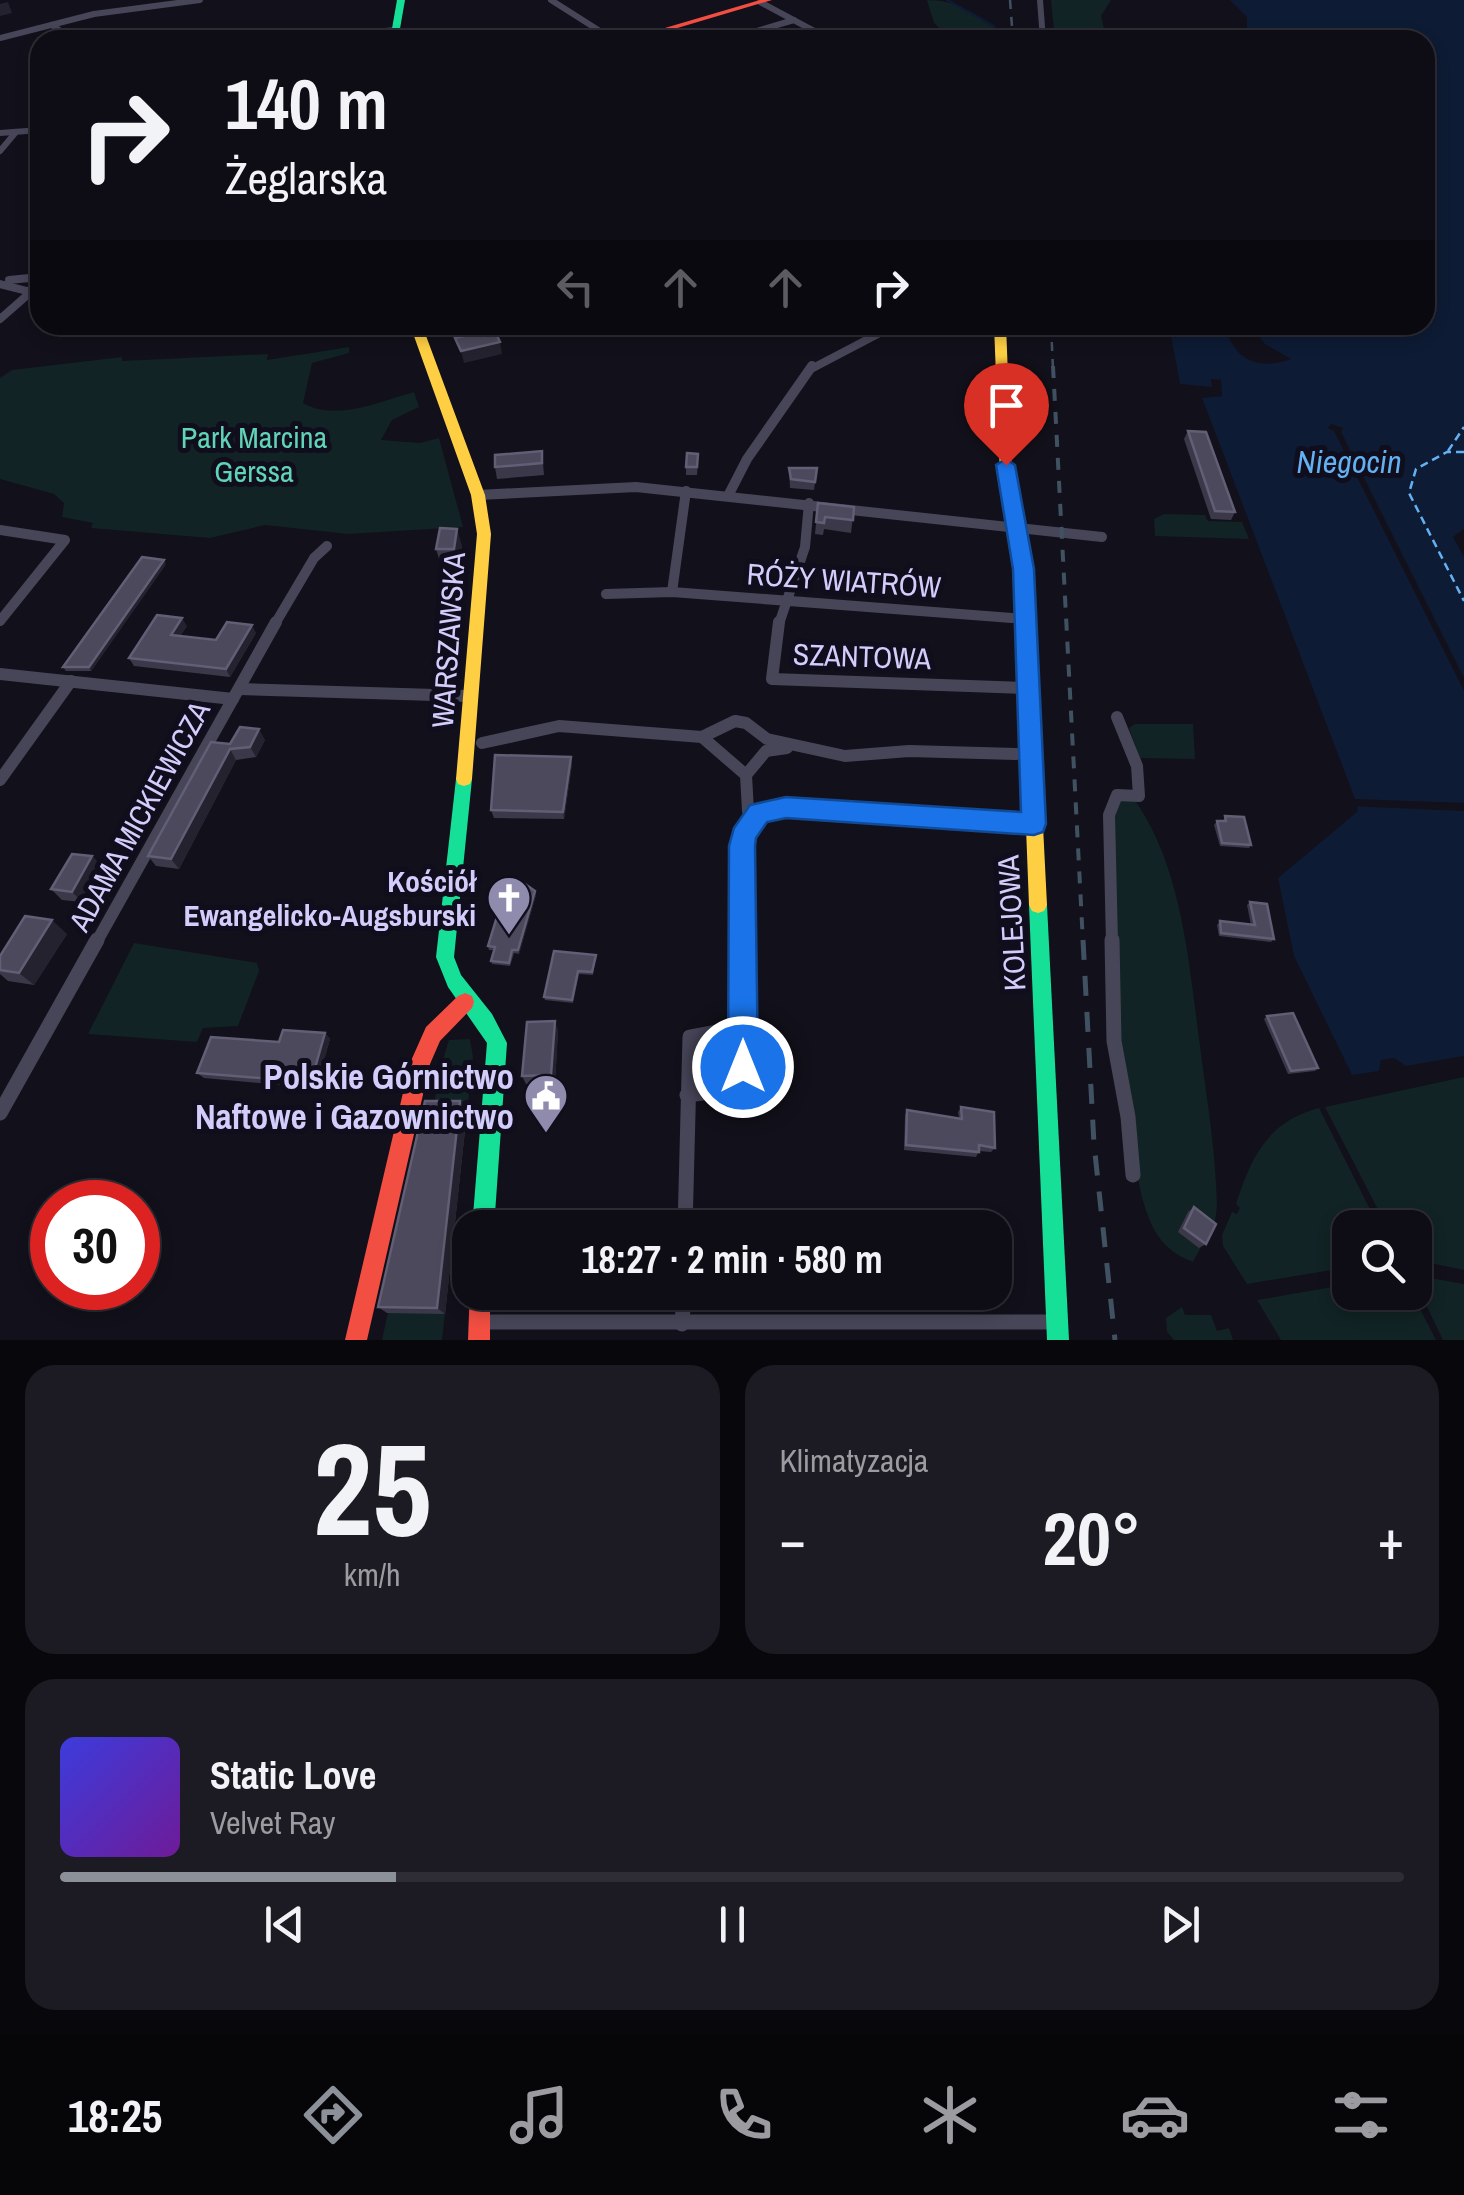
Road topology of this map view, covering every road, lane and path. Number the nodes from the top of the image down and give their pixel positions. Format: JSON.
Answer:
{"nodes":[{"id":1,"x":200,"y":0,"type":"edge"},
{"id":2,"x":400,"y":0,"type":"edge"},
{"id":3,"x":551,"y":0,"type":"edge"},
{"id":4,"x":1040,"y":0,"type":"edge"},
{"id":5,"x":764,"y":1,"type":"edge"},
{"id":6,"x":795,"y":20,"type":"junction"},
{"id":7,"x":52,"y":25,"type":"junction"},
{"id":8,"x":30,"y":30,"type":"edge"},
{"id":9,"x":32,"y":30,"type":"edge"},
{"id":10,"x":59,"y":30,"type":"edge"},
{"id":11,"x":396,"y":30,"type":"edge"},
{"id":12,"x":598,"y":30,"type":"edge"},
{"id":13,"x":663,"y":30,"type":"edge"},
{"id":14,"x":760,"y":30,"type":"edge"},
{"id":15,"x":812,"y":30,"type":"edge"},
{"id":16,"x":1042,"y":30,"type":"edge"},
{"id":17,"x":0,"y":38,"type":"edge"},
{"id":18,"x":30,"y":131,"type":"edge"},
{"id":19,"x":16,"y":132,"type":"junction"},
{"id":20,"x":0,"y":133,"type":"edge"},
{"id":21,"x":0,"y":151,"type":"edge"},
{"id":22,"x":30,"y":277,"type":"edge"},
{"id":23,"x":30,"y":280,"type":"edge"},
{"id":24,"x":0,"y":282,"type":"edge"},
{"id":25,"x":20,"y":288,"type":"junction"},
{"id":26,"x":30,"y":289,"type":"edge"},
{"id":27,"x":30,"y":295,"type":"edge"},
{"id":28,"x":1,"y":319,"type":"edge"},
{"id":29,"x":420,"y":335,"type":"edge"},
{"id":30,"x":874,"y":335,"type":"edge"},
{"id":31,"x":1000,"y":335,"type":"edge"},
{"id":32,"x":686,"y":491,"type":"junction"},
{"id":33,"x":729,"y":494,"type":"junction"},
{"id":34,"x":478,"y":495,"type":"junction"},
{"id":35,"x":809,"y":502,"type":"junction"},
{"id":36,"x":1018,"y":528,"type":"junction"},
{"id":37,"x":0,"y":530,"type":"edge"},
{"id":38,"x":1102,"y":536,"type":"dead end"},
{"id":39,"x":326,"y":546,"type":"dead end"},
{"id":40,"x":672,"y":592,"type":"junction"},
{"id":41,"x":606,"y":594,"type":"dead end"},
{"id":42,"x":788,"y":601,"type":"junction"},
{"id":43,"x":1012,"y":618,"type":"dead end"},
{"id":44,"x":0,"y":622,"type":"edge"},
{"id":45,"x":0,"y":674,"type":"edge"},
{"id":46,"x":71,"y":681,"type":"junction"},
{"id":47,"x":1028,"y":688,"type":"junction"},
{"id":48,"x":236,"y":694,"type":"junction"},
{"id":49,"x":468,"y":696,"type":"junction"},
{"id":50,"x":1117,"y":718,"type":"dead end"},
{"id":51,"x":702,"y":738,"type":"junction"},
{"id":52,"x":482,"y":743,"type":"dead end"},
{"id":53,"x":796,"y":748,"type":"junction"},
{"id":54,"x":1016,"y":754,"type":"dead end"},
{"id":55,"x":746,"y":774,"type":"junction"},
{"id":56,"x":0,"y":780,"type":"edge"},
{"id":57,"x":748,"y":811,"type":"dead end"},
{"id":58,"x":1034,"y":824,"type":"junction"},
{"id":59,"x":465,"y":1002,"type":"junction"},
{"id":60,"x":743,"y":1014,"type":"junction"},
{"id":61,"x":687,"y":1095,"type":"junction"},
{"id":62,"x":0,"y":1113,"type":"edge"},
{"id":63,"x":1133,"y":1175,"type":"dead end"},
{"id":64,"x":485,"y":1210,"type":"edge"},
{"id":65,"x":685,"y":1210,"type":"edge"},
{"id":66,"x":683,"y":1310,"type":"edge"},
{"id":67,"x":682,"y":1324,"type":"junction"},
{"id":68,"x":478,"y":1331,"type":"edge"},
{"id":69,"x":1057,"y":1331,"type":"edge"},
{"id":70,"x":356,"y":1340,"type":"edge"},
{"id":71,"x":467,"y":1340,"type":"edge"}],
"edges":[{"from":1,"to":7,"type":"street"},
{"from":2,"to":11,"type":"street"},
{"from":3,"to":12,"type":"street"},
{"from":4,"to":16,"type":"street"},
{"from":5,"to":6,"type":"street"},
{"from":5,"to":13,"type":"street"},
{"from":6,"to":14,"type":"street"},
{"from":6,"to":15,"type":"street"},
{"from":7,"to":9,"type":"street"},
{"from":7,"to":10,"type":"street"},
{"from":8,"to":17,"type":"street"},
{"from":18,"to":19,"type":"street"},
{"from":19,"to":20,"type":"street"},
{"from":19,"to":21,"type":"street"},
{"from":22,"to":24,"type":"street"},
{"from":23,"to":25,"type":"street"},
{"from":24,"to":25,"type":"street"},
{"from":25,"to":26,"type":"street"},
{"from":25,"to":28,"type":"street"},
{"from":27,"to":28,"type":"street"},
{"from":29,"to":34,"type":"street","name":"WARSZAWSKA"},
{"from":30,"to":33,"type":"street"},
{"from":31,"to":36,"type":"street","name":"KOLEJOWA"},
{"from":32,"to":33,"type":"street"},
{"from":32,"to":34,"type":"street"},
{"from":32,"to":40,"type":"street"},
{"from":33,"to":35,"type":"street"},
{"from":34,"to":49,"type":"street","name":"WARSZAWSKA"},
{"from":35,"to":36,"type":"street"},
{"from":35,"to":42,"type":"street","name":"SZANTOWA"},
{"from":36,"to":38,"type":"street"},
{"from":36,"to":47,"type":"street","name":"KOLEJOWA"},
{"from":37,"to":44,"type":"street"},
{"from":39,"to":48,"type":"street","name":"ADAMA MICKIEWICZA"},
{"from":40,"to":41,"type":"street","name":"RÓŻY WIATRÓW"},
{"from":40,"to":42,"type":"street","name":"RÓŻY WIATRÓW"},
{"from":42,"to":43,"type":"street","name":"RÓŻY WIATRÓW"},
{"from":42,"to":47,"type":"street","name":"SZANTOWA"},
{"from":45,"to":46,"type":"street"},
{"from":46,"to":48,"type":"street"},
{"from":46,"to":56,"type":"street"},
{"from":47,"to":58,"type":"street","name":"KOLEJOWA"},
{"from":48,"to":49,"type":"street"},
{"from":48,"to":62,"type":"street","name":"ADAMA MICKIEWICZA"},
{"from":49,"to":59,"type":"street","name":"WARSZAWSKA"},
{"from":50,"to":63,"type":"street"},
{"from":51,"to":52,"type":"street"},
{"from":51,"to":53,"type":"street"},
{"from":51,"to":55,"type":"street"},
{"from":53,"to":54,"type":"street"},
{"from":53,"to":55,"type":"street"},
{"from":55,"to":57,"type":"street"},
{"from":58,"to":60,"type":"street"},
{"from":58,"to":69,"type":"street","name":"KOLEJOWA"},
{"from":59,"to":64,"type":"street"},
{"from":59,"to":70,"type":"street"},
{"from":60,"to":61,"type":"street"},
{"from":60,"to":61,"type":"street"},
{"from":61,"to":65,"type":"street"},
{"from":66,"to":67,"type":"street"},
{"from":67,"to":68,"type":"street"},
{"from":67,"to":69,"type":"street"},
{"from":68,"to":71,"type":"street"}]}
